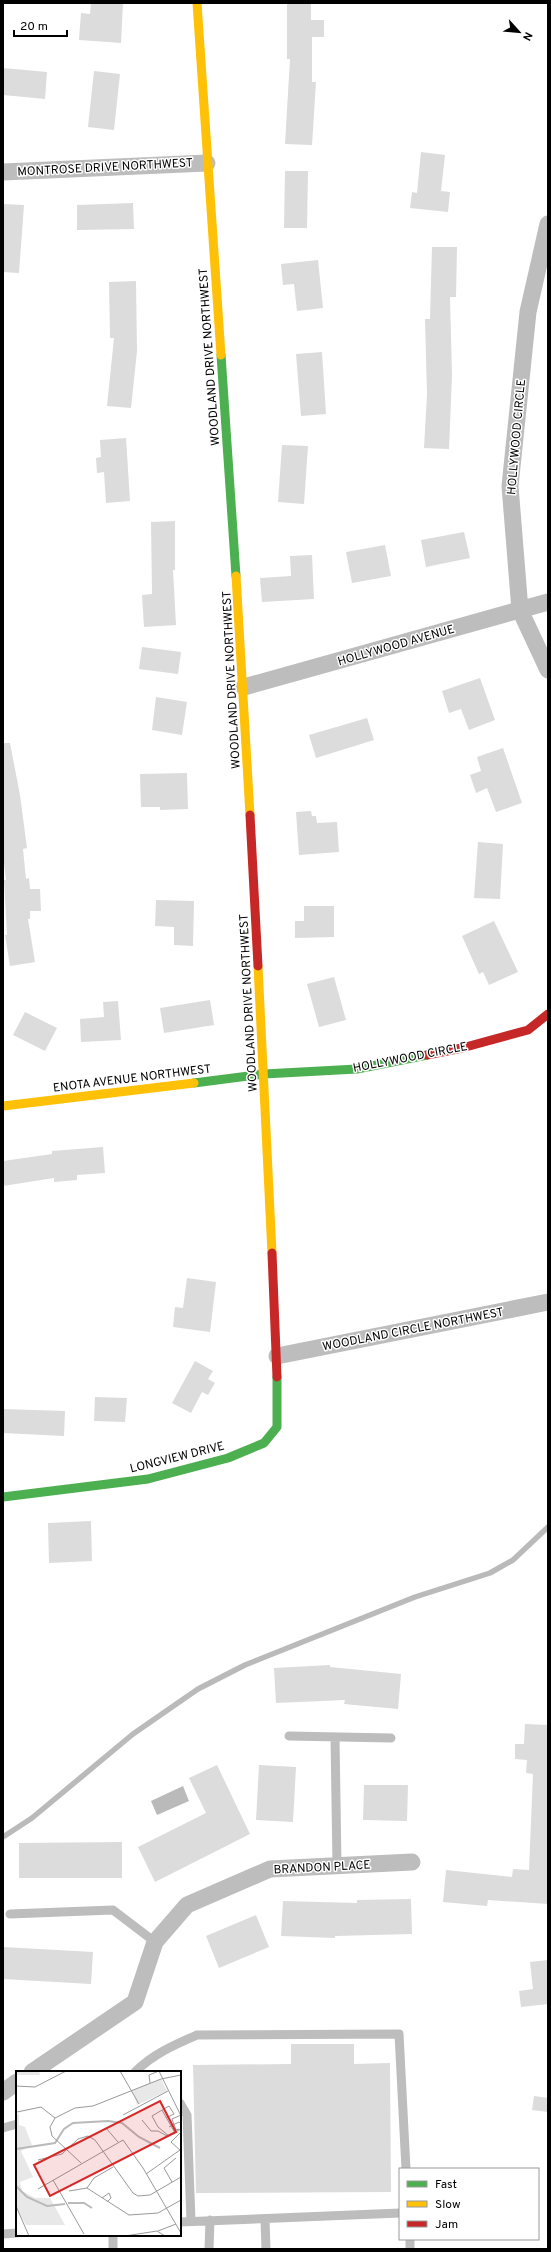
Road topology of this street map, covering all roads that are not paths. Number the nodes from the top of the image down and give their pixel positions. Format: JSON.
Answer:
{"nodes":[{"id":1,"x":198,"y":3,"type":"edge"},
{"id":2,"x":207,"y":163,"type":"junction"},
{"id":3,"x":3,"y":172,"type":"edge"},
{"id":4,"x":548,"y":224,"type":"edge"},
{"id":5,"x":548,"y":602,"type":"edge"},
{"id":6,"x":520,"y":610,"type":"junction"},
{"id":7,"x":548,"y":670,"type":"edge"},
{"id":8,"x":244,"y":687,"type":"junction"},
{"id":9,"x":548,"y":1014,"type":"edge"},
{"id":10,"x":264,"y":1074,"type":"junction"},
{"id":11,"x":3,"y":1106,"type":"edge"},
{"id":12,"x":548,"y":1302,"type":"edge"},
{"id":13,"x":277,"y":1356,"type":"junction"},
{"id":14,"x":3,"y":1497,"type":"edge"},
{"id":15,"x":289,"y":1736,"type":"dead end"},
{"id":16,"x":335,"y":1737,"type":"junction"},
{"id":17,"x":392,"y":1738,"type":"dead end"},
{"id":18,"x":412,"y":1862,"type":"dead end"},
{"id":19,"x":337,"y":1865,"type":"junction"},
{"id":20,"x":10,"y":1914,"type":"dead end"},
{"id":21,"x":155,"y":1942,"type":"junction"},
{"id":22,"x":147,"y":2060,"type":"junction"},
{"id":23,"x":33,"y":2071,"type":"edge"},
{"id":24,"x":136,"y":2071,"type":"edge"},
{"id":25,"x":147,"y":2071,"type":"edge"},
{"id":26,"x":16,"y":2083,"type":"edge"},
{"id":27,"x":3,"y":2092,"type":"edge"},
{"id":28,"x":181,"y":2105,"type":"edge"},
{"id":29,"x":16,"y":2124,"type":"edge"},
{"id":30,"x":3,"y":2128,"type":"edge"},
{"id":31,"x":406,"y":2168,"type":"edge"},
{"id":32,"x":399,"y":2213,"type":"edge"},
{"id":33,"x":265,"y":2219,"type":"junction"},
{"id":34,"x":210,"y":2220,"type":"junction"},
{"id":35,"x":191,"y":2221,"type":"junction"},
{"id":36,"x":181,"y":2222,"type":"edge"},
{"id":37,"x":16,"y":2233,"type":"edge"},
{"id":38,"x":3,"y":2234,"type":"edge"},
{"id":39,"x":113,"y":2236,"type":"edge"},
{"id":40,"x":113,"y":2249,"type":"edge"},
{"id":41,"x":209,"y":2249,"type":"edge"},
{"id":42,"x":266,"y":2249,"type":"edge"}],
"edges":[{"from":1,"to":2,"type":"street","name":"WOODLAND DRIVE NORTHWEST"},
{"from":2,"to":3,"type":"street","name":"MONTROSE DRIVE NORTHWEST"},
{"from":2,"to":8,"type":"street","name":"WOODLAND DRIVE NORTHWEST"},
{"from":4,"to":6,"type":"street","name":"HOLLYWOOD CIRCLE"},
{"from":5,"to":6,"type":"street","name":"HOLLYWOOD AVENUE"},
{"from":6,"to":7,"type":"street","name":"HOLLYWOOD CIRCLE"},
{"from":6,"to":8,"type":"street","name":"HOLLYWOOD AVENUE"},
{"from":8,"to":10,"type":"street","name":"WOODLAND DRIVE NORTHWEST"},
{"from":9,"to":10,"type":"street","name":"HOLLYWOOD CIRCLE"},
{"from":10,"to":11,"type":"street","name":"ENOTA AVENUE NORTHWEST"},
{"from":10,"to":13,"type":"street","name":"WOODLAND DRIVE NORTHWEST"},
{"from":12,"to":13,"type":"street","name":"WOODLAND CIRCLE NORTHWEST"},
{"from":13,"to":14,"type":"street","name":"LONGVIEW DRIVE"},
{"from":15,"to":16,"type":"lane"},
{"from":16,"to":17,"type":"lane"},
{"from":16,"to":19,"type":"lane"},
{"from":18,"to":19,"type":"street","name":"BRANDON PLACE"},
{"from":19,"to":21,"type":"street","name":"BRANDON PLACE"},
{"from":20,"to":21,"type":"lane"},
{"from":21,"to":23,"type":"street","name":"BRANDON PLACE"},
{"from":22,"to":24,"type":"lane"},
{"from":22,"to":25,"type":"lane"},
{"from":22,"to":31,"type":"lane"},
{"from":26,"to":27,"type":"street"},
{"from":28,"to":35,"type":"lane"},
{"from":29,"to":30,"type":"lane"},
{"from":32,"to":33,"type":"lane"},
{"from":33,"to":34,"type":"lane"},
{"from":33,"to":42,"type":"lane"},
{"from":34,"to":35,"type":"lane"},
{"from":34,"to":41,"type":"lane"},
{"from":35,"to":36,"type":"lane"},
{"from":37,"to":38,"type":"lane"},
{"from":39,"to":40,"type":"lane"}]}
